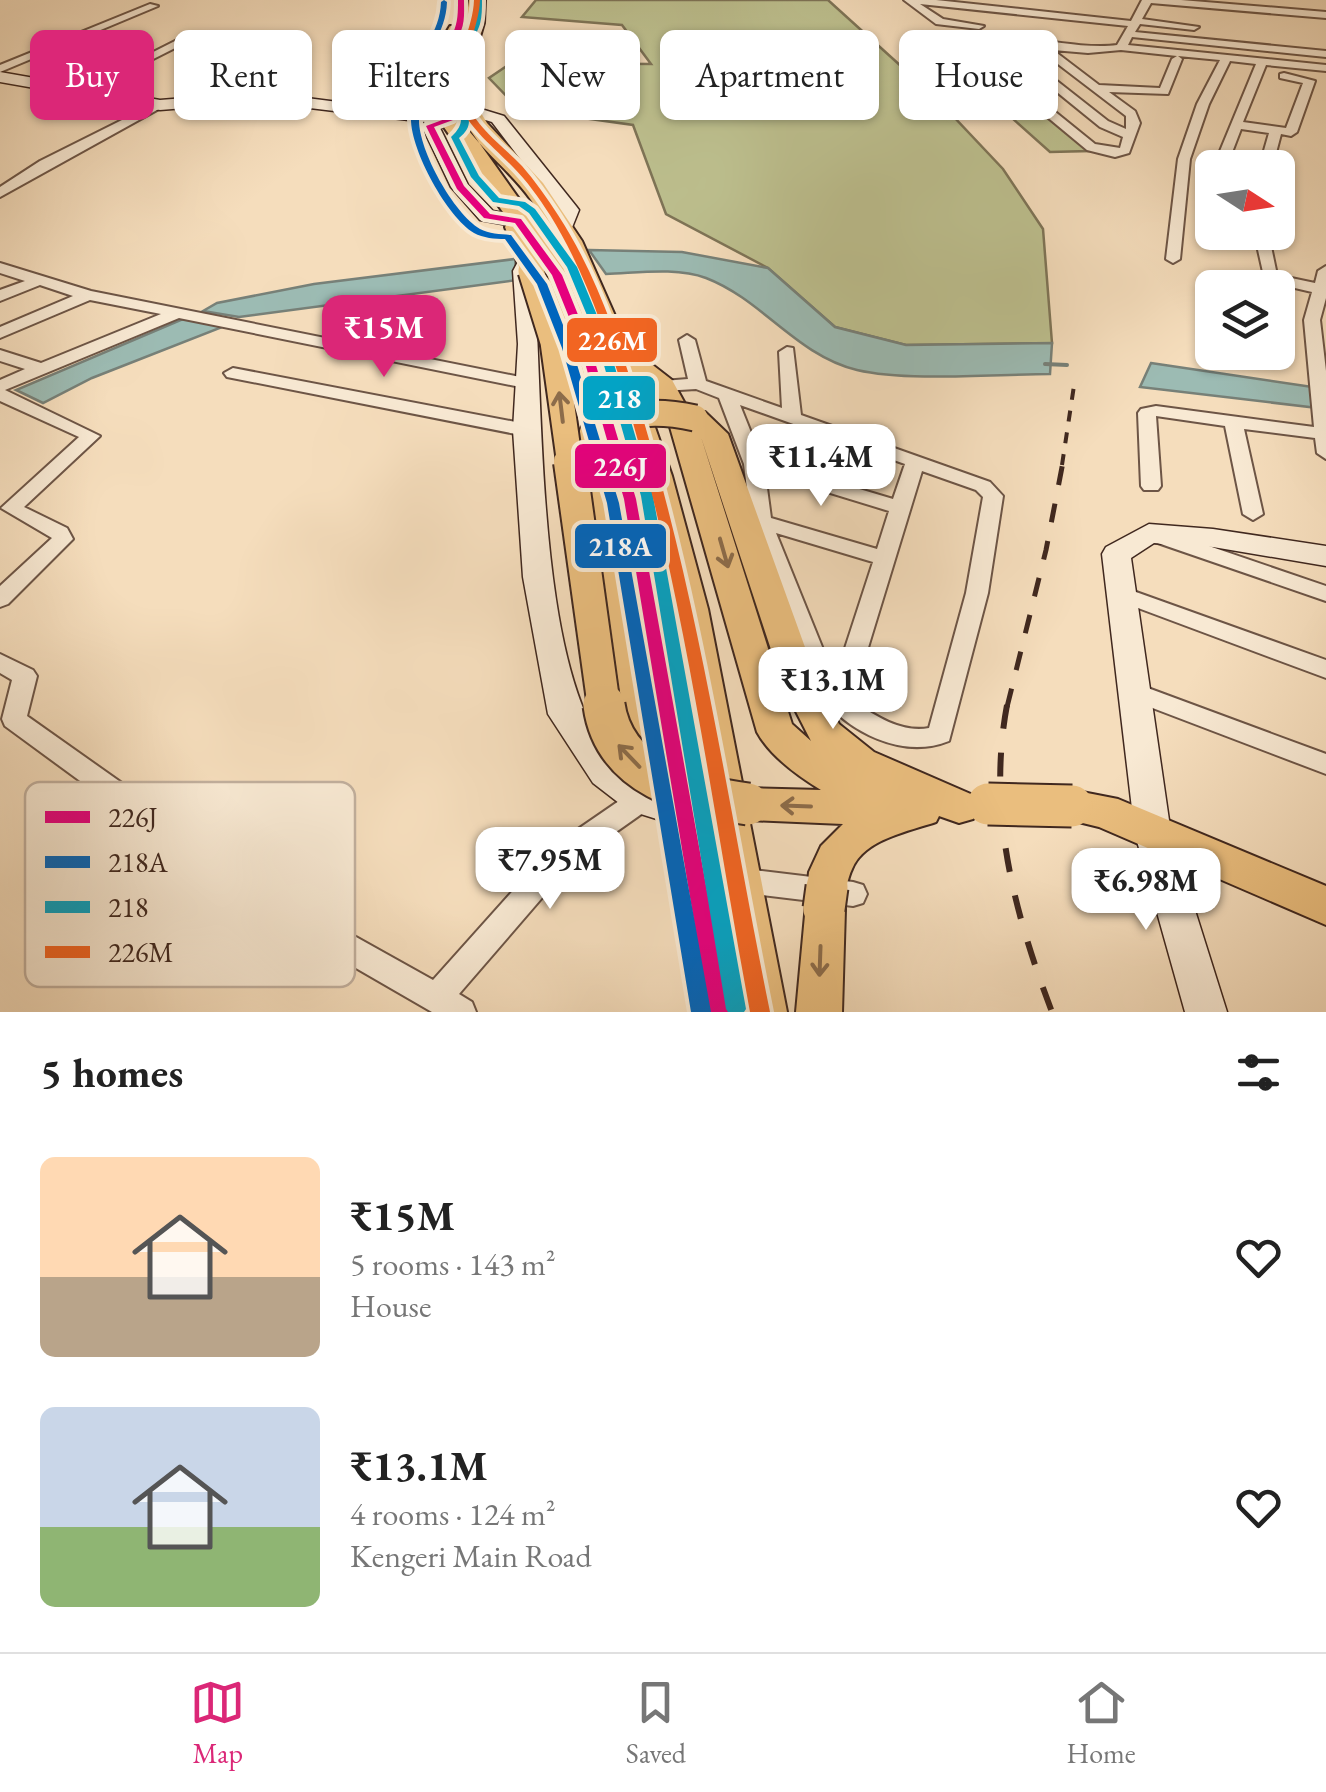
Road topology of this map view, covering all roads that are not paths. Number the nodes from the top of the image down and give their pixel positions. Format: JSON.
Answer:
{"nodes":[{"id":1,"x":461,"y":0,"type":"edge"},
{"id":2,"x":477,"y":0,"type":"edge"},
{"id":3,"x":908,"y":0,"type":"edge"},
{"id":4,"x":1026,"y":0,"type":"edge"},
{"id":5,"x":1304,"y":0,"type":"edge"},
{"id":6,"x":1315,"y":1,"type":"edge"},
{"id":7,"x":153,"y":6,"type":"dead end"},
{"id":8,"x":1326,"y":14,"type":"edge"},
{"id":9,"x":1326,"y":27,"type":"edge"},
{"id":10,"x":965,"y":29,"type":"junction"},
{"id":11,"x":456,"y":30,"type":"edge"},
{"id":12,"x":473,"y":30,"type":"edge"},
{"id":13,"x":968,"y":30,"type":"edge"},
{"id":14,"x":1127,"y":33,"type":"edge"},
{"id":15,"x":1058,"y":46,"type":"edge"},
{"id":16,"x":1072,"y":48,"type":"junction"},
{"id":17,"x":1148,"y":51,"type":"junction"},
{"id":18,"x":1326,"y":54,"type":"edge"},
{"id":19,"x":1177,"y":59,"type":"dead end"},
{"id":20,"x":1226,"y":59,"type":"junction"},
{"id":21,"x":1060,"y":62,"type":"joint"},
{"id":22,"x":1141,"y":64,"type":"dead end"},
{"id":23,"x":1260,"y":67,"type":"junction"},
{"id":24,"x":1326,"y":68,"type":"edge"},
{"id":25,"x":0,"y":69,"type":"edge"},
{"id":26,"x":1076,"y":73,"type":"junction"},
{"id":27,"x":1133,"y":76,"type":"dead end"},
{"id":28,"x":0,"y":78,"type":"edge"},
{"id":29,"x":30,"y":83,"type":"edge"},
{"id":30,"x":1058,"y":88,"type":"edge"},
{"id":31,"x":1098,"y":88,"type":"junction"},
{"id":32,"x":1126,"y":88,"type":"junction"},
{"id":33,"x":1116,"y":102,"type":"junction"},
{"id":34,"x":154,"y":104,"type":"edge"},
{"id":35,"x":332,"y":104,"type":"edge"},
{"id":36,"x":1155,"y":104,"type":"dead end"},
{"id":37,"x":160,"y":105,"type":"junction"},
{"id":38,"x":461,"y":120,"type":"edge"},
{"id":39,"x":464,"y":120,"type":"edge"},
{"id":40,"x":1236,"y":125,"type":"junction"},
{"id":41,"x":1276,"y":131,"type":"junction"},
{"id":42,"x":1130,"y":135,"type":"junction"},
{"id":43,"x":1204,"y":150,"type":"edge"},
{"id":44,"x":1218,"y":150,"type":"edge"},
{"id":45,"x":1270,"y":150,"type":"edge"},
{"id":46,"x":0,"y":192,"type":"edge"},
{"id":47,"x":1195,"y":195,"type":"edge"},
{"id":48,"x":1265,"y":250,"type":"edge"},
{"id":49,"x":1173,"y":259,"type":"dead end"},
{"id":50,"x":554,"y":265,"type":"junction"},
{"id":51,"x":0,"y":268,"type":"edge"},
{"id":52,"x":1326,"y":271,"type":"edge"},
{"id":53,"x":40,"y":280,"type":"junction"},
{"id":54,"x":1320,"y":289,"type":"junction"},
{"id":55,"x":88,"y":295,"type":"junction"},
{"id":56,"x":0,"y":296,"type":"edge"},
{"id":57,"x":178,"y":312,"type":"junction"},
{"id":58,"x":0,"y":333,"type":"edge"},
{"id":59,"x":687,"y":340,"type":"dead end"},
{"id":60,"x":614,"y":347,"type":"junction"},
{"id":61,"x":787,"y":352,"type":"dead end"},
{"id":62,"x":0,"y":354,"type":"edge"},
{"id":63,"x":41,"y":369,"type":"junction"},
{"id":64,"x":233,"y":373,"type":"dead end"},
{"id":65,"x":526,"y":383,"type":"junction"},
{"id":66,"x":698,"y":384,"type":"junction"},
{"id":67,"x":664,"y":386,"type":"junction"},
{"id":68,"x":4,"y":394,"type":"edge"},
{"id":69,"x":727,"y":395,"type":"junction"},
{"id":70,"x":792,"y":418,"type":"junction"},
{"id":71,"x":1233,"y":422,"type":"junction"},
{"id":72,"x":1323,"y":426,"type":"edge"},
{"id":73,"x":526,"y":430,"type":"junction"},
{"id":74,"x":915,"y":462,"type":"junction"},
{"id":75,"x":754,"y":464,"type":"junction"},
{"id":76,"x":1152,"y":486,"type":"dead end"},
{"id":77,"x":6,"y":506,"type":"edge"},
{"id":78,"x":901,"y":508,"type":"junction"},
{"id":79,"x":1253,"y":514,"type":"dead end"},
{"id":80,"x":762,"y":522,"type":"junction"},
{"id":81,"x":1149,"y":533,"type":"junction"},
{"id":82,"x":1326,"y":556,"type":"edge"},
{"id":83,"x":886,"y":559,"type":"junction"},
{"id":84,"x":1122,"y":594,"type":"junction"},
{"id":85,"x":1326,"y":594,"type":"edge"},
{"id":86,"x":0,"y":599,"type":"edge"},
{"id":87,"x":0,"y":662,"type":"edge"},
{"id":88,"x":1326,"y":669,"type":"edge"},
{"id":89,"x":1137,"y":693,"type":"junction"},
{"id":90,"x":840,"y":702,"type":"junction"},
{"id":91,"x":1326,"y":764,"type":"edge"},
{"id":92,"x":101,"y":782,"type":"edge"},
{"id":93,"x":853,"y":797,"type":"junction"},
{"id":94,"x":667,"y":798,"type":"junction"},
{"id":95,"x":956,"y":807,"type":"junction"},
{"id":96,"x":1153,"y":834,"type":"junction"},
{"id":97,"x":737,"y":880,"type":"junction"},
{"id":98,"x":852,"y":894,"type":"dead end"},
{"id":99,"x":1326,"y":906,"type":"edge"},
{"id":100,"x":355,"y":952,"type":"edge"},
{"id":101,"x":728,"y":955,"type":"junction"},
{"id":102,"x":448,"y":1005,"type":"edge"},
{"id":103,"x":719,"y":1012,"type":"edge"},
{"id":104,"x":760,"y":1012,"type":"edge"},
{"id":105,"x":819,"y":1012,"type":"edge"},
{"id":106,"x":1206,"y":1012,"type":"edge"}],
"edges":[{"from":1,"to":11,"type":"highway"},
{"from":2,"to":12,"type":"highway"},
{"from":3,"to":10,"type":"street"},
{"from":3,"to":14,"type":"street"},
{"from":4,"to":14,"type":"street"},
{"from":5,"to":6,"type":"street"},
{"from":7,"to":25,"type":"street"},
{"from":8,"to":14,"type":"street"},
{"from":9,"to":14,"type":"street"},
{"from":10,"to":13,"type":"street"},
{"from":10,"to":14,"type":"street"},
{"from":10,"to":42,"type":"street"},
{"from":14,"to":16,"type":"street"},
{"from":14,"to":17,"type":"street"},
{"from":14,"to":18,"type":"street"},
{"from":14,"to":26,"type":"street"},
{"from":15,"to":16,"type":"street"},
{"from":16,"to":21,"type":"street"},
{"from":17,"to":20,"type":"street"},
{"from":17,"to":22,"type":"street"},
{"from":19,"to":32,"type":"street"},
{"from":20,"to":23,"type":"street"},
{"from":20,"to":43,"type":"street"},
{"from":21,"to":26,"type":"street"},
{"from":23,"to":24,"type":"street"},
{"from":23,"to":40,"type":"street"},
{"from":23,"to":41,"type":"street"},
{"from":26,"to":31,"type":"street"},
{"from":27,"to":32,"type":"street"},
{"from":28,"to":29,"type":"street"},
{"from":30,"to":42,"type":"street"},
{"from":31,"to":32,"type":"street"},
{"from":31,"to":33,"type":"street"},
{"from":33,"to":36,"type":"street"},
{"from":33,"to":42,"type":"street"},
{"from":34,"to":37,"type":"street"},
{"from":35,"to":37,"type":"street"},
{"from":37,"to":46,"type":"street"},
{"from":38,"to":50,"type":"highway"},
{"from":39,"to":50,"type":"highway"},
{"from":40,"to":41,"type":"street"},
{"from":40,"to":44,"type":"street"},
{"from":41,"to":45,"type":"street"},
{"from":47,"to":49,"type":"street"},
{"from":48,"to":54,"type":"street"},
{"from":50,"to":60,"type":"highway"},
{"from":50,"to":65,"type":"street"},
{"from":93,"to":50,"type":"main road","one_way":true,"bridge":true},
{"from":50,"to":94,"type":"highway"},
{"from":51,"to":53,"type":"street"},
{"from":52,"to":54,"type":"street"},
{"from":53,"to":55,"type":"street"},
{"from":53,"to":56,"type":"street"},
{"from":54,"to":72,"type":"street"},
{"from":55,"to":57,"type":"street"},
{"from":55,"to":58,"type":"street"},
{"from":57,"to":63,"type":"street"},
{"from":57,"to":65,"type":"street"},
{"from":59,"to":66,"type":"street"},
{"from":60,"to":67,"type":"main road"},
{"from":60,"to":97,"type":"highway"},
{"from":61,"to":70,"type":"street"},
{"from":62,"to":63,"type":"street"},
{"from":63,"to":68,"type":"street"},
{"from":64,"to":73,"type":"street"},
{"from":65,"to":73,"type":"street"},
{"from":66,"to":67,"type":"street"},
{"from":66,"to":69,"type":"street"},
{"from":67,"to":93,"type":"main road","one_way":true},
{"from":68,"to":77,"type":"street"},
{"from":69,"to":70,"type":"street"},
{"from":69,"to":75,"type":"street"},
{"from":70,"to":74,"type":"street"},
{"from":71,"to":72,"type":"street"},
{"from":71,"to":76,"type":"street"},
{"from":71,"to":79,"type":"street"},
{"from":73,"to":94,"type":"street"},
{"from":74,"to":78,"type":"street"},
{"from":74,"to":90,"type":"street"},
{"from":75,"to":78,"type":"street"},
{"from":75,"to":80,"type":"street"},
{"from":77,"to":86,"type":"street"},
{"from":78,"to":83,"type":"street"},
{"from":80,"to":83,"type":"street"},
{"from":80,"to":90,"type":"street"},
{"from":81,"to":82,"type":"street"},
{"from":81,"to":84,"type":"street"},
{"from":81,"to":85,"type":"street"},
{"from":83,"to":90,"type":"street"},
{"from":84,"to":88,"type":"street"},
{"from":84,"to":89,"type":"street"},
{"from":87,"to":92,"type":"street"},
{"from":89,"to":91,"type":"street"},
{"from":89,"to":96,"type":"street"},
{"from":93,"to":94,"type":"main road","bridge":true},
{"from":93,"to":95,"type":"main road"},
{"from":93,"to":95,"type":"main road"},
{"from":93,"to":105,"type":"main road","one_way":true,"bridge":true},
{"from":94,"to":101,"type":"highway"},
{"from":94,"to":102,"type":"street"},
{"from":95,"to":96,"type":"main road","bridge":true},
{"from":96,"to":99,"type":"main road"},
{"from":96,"to":106,"type":"street"},
{"from":97,"to":98,"type":"street"},
{"from":97,"to":101,"type":"highway"},
{"from":100,"to":102,"type":"street"},
{"from":101,"to":103,"type":"highway"},
{"from":101,"to":104,"type":"highway"}]}
